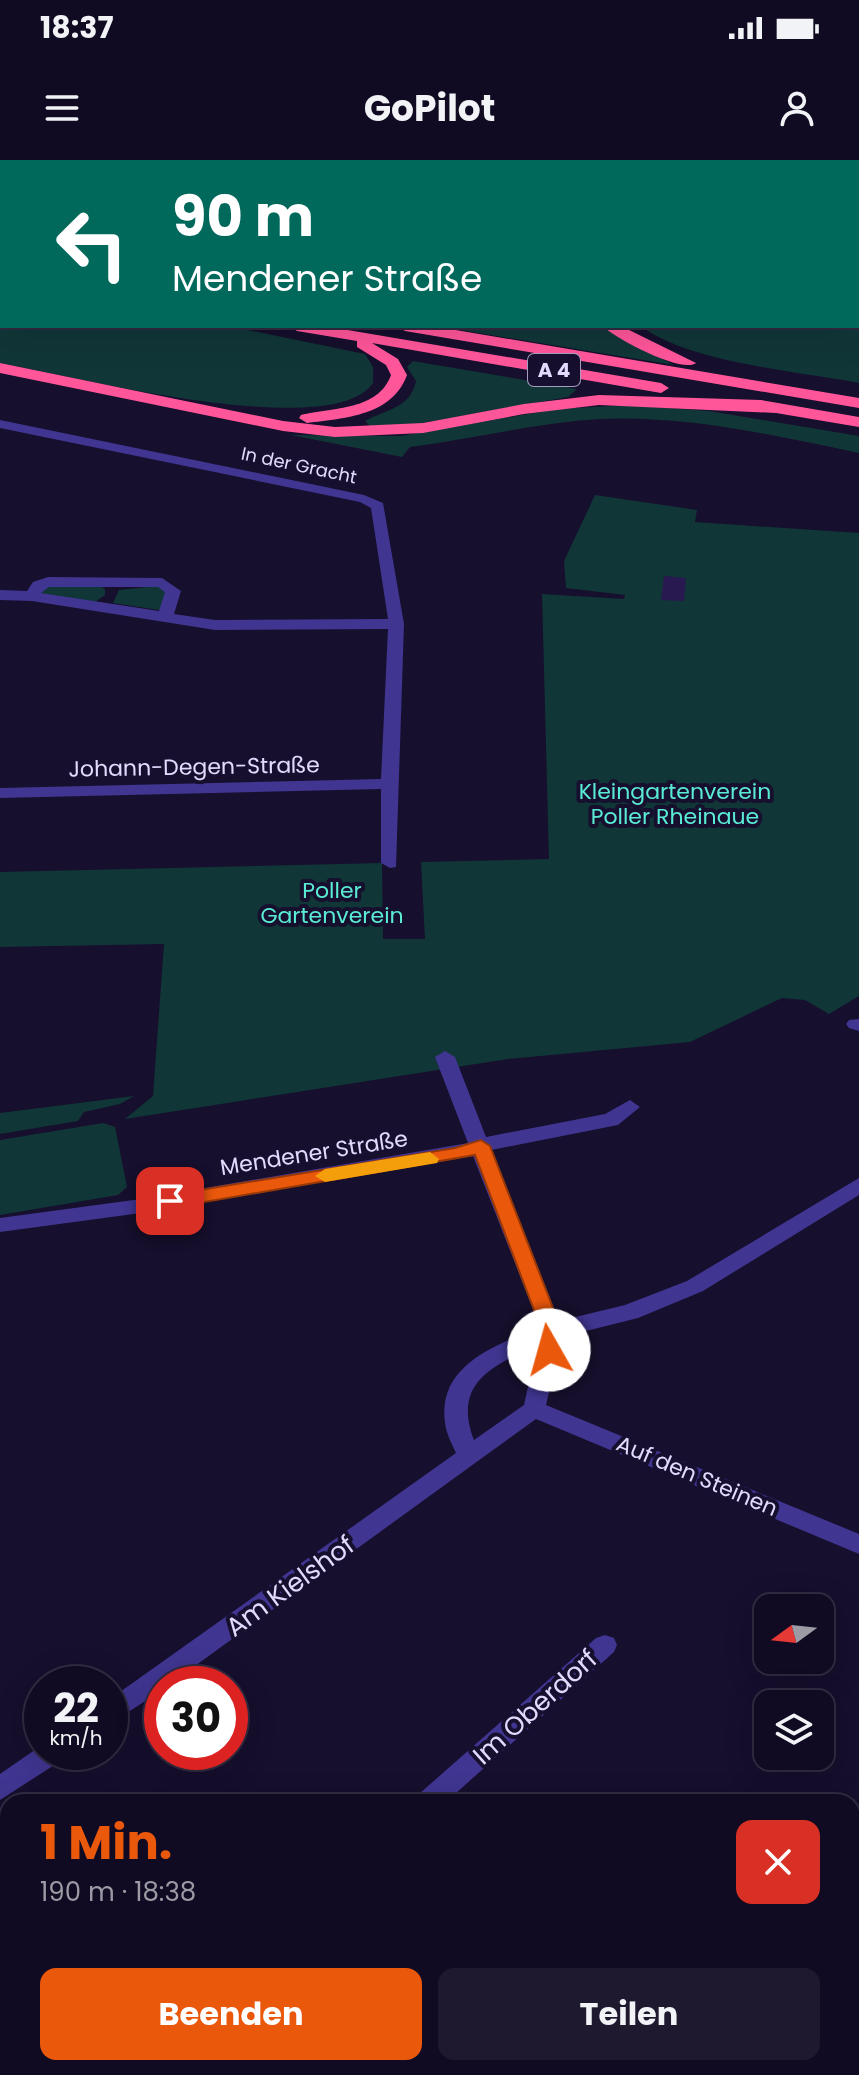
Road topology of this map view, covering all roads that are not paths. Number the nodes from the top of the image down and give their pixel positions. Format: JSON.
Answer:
{"nodes":[{"id":1,"x":307,"y":328,"type":"edge"},
{"id":2,"x":417,"y":328,"type":"edge"},
{"id":3,"x":614,"y":328,"type":"edge"},
{"id":4,"x":333,"y":333,"type":"junction"},
{"id":5,"x":0,"y":368,"type":"edge"},
{"id":6,"x":802,"y":394,"type":"junction"},
{"id":7,"x":859,"y":403,"type":"edge"},
{"id":8,"x":775,"y":408,"type":"junction"},
{"id":9,"x":247,"y":417,"type":"junction"},
{"id":10,"x":859,"y":422,"type":"edge"},
{"id":11,"x":0,"y":424,"type":"edge"},
{"id":12,"x":116,"y":583,"type":"junction"},
{"id":13,"x":0,"y":595,"type":"edge"},
{"id":14,"x":32,"y":596,"type":"junction"},
{"id":15,"x":104,"y":608,"type":"junction"},
{"id":16,"x":162,"y":617,"type":"junction"},
{"id":17,"x":396,"y":624,"type":"junction"},
{"id":18,"x":389,"y":784,"type":"junction"},
{"id":19,"x":0,"y":793,"type":"edge"},
{"id":20,"x":390,"y":863,"type":"dead end"},
{"id":21,"x":445,"y":1057,"type":"dead end"},
{"id":22,"x":630,"y":1107,"type":"dead end"},
{"id":23,"x":481,"y":1146,"type":"junction"},
{"id":24,"x":859,"y":1185,"type":"edge"},
{"id":25,"x":0,"y":1225,"type":"edge"},
{"id":26,"x":552,"y":1331,"type":"junction"},
{"id":27,"x":534,"y":1409,"type":"junction"},
{"id":28,"x":469,"y":1458,"type":"junction"},
{"id":29,"x":859,"y":1544,"type":"edge"},
{"id":30,"x":605,"y":1645,"type":"dead end"},
{"id":31,"x":128,"y":1700,"type":"edge"},
{"id":32,"x":27,"y":1770,"type":"edge"},
{"id":33,"x":0,"y":1789,"type":"edge"},
{"id":34,"x":437,"y":1794,"type":"edge"}],
"edges":[{"from":1,"to":4,"type":"highway","number":"A 4"},
{"from":2,"to":6,"type":"highway","number":"A 4"},
{"from":3,"to":6,"type":"highway"},
{"from":4,"to":8,"type":"highway","number":"A 4"},
{"from":4,"to":9,"type":"highway"},
{"from":5,"to":9,"type":"highway"},
{"from":6,"to":7,"type":"highway","number":"A 4"},
{"from":8,"to":9,"type":"highway"},
{"from":8,"to":10,"type":"highway","number":"A 4"},
{"from":11,"to":17,"type":"street","name":"In der Gracht"},
{"from":12,"to":14,"type":"street"},
{"from":12,"to":15,"type":"street"},
{"from":12,"to":16,"type":"street"},
{"from":13,"to":14,"type":"street"},
{"from":14,"to":15,"type":"street"},
{"from":15,"to":16,"type":"street"},
{"from":16,"to":17,"type":"street"},
{"from":17,"to":18,"type":"street","name":"In der Gracht"},
{"from":18,"to":19,"type":"street","name":"Johann-Degen-Straße"},
{"from":18,"to":20,"type":"street","name":"In der Gracht"},
{"from":21,"to":23,"type":"street"},
{"from":22,"to":23,"type":"street","name":"Mendener Straße"},
{"from":23,"to":25,"type":"street","name":"Mendener Straße"},
{"from":23,"to":26,"type":"street"},
{"from":24,"to":26,"type":"street"},
{"from":26,"to":27,"type":"street"},
{"from":26,"to":28,"type":"street"},
{"from":27,"to":28,"type":"street","name":"Am Kielshof"},
{"from":27,"to":29,"type":"street","name":"Auf den Steinen"},
{"from":28,"to":31,"type":"street","name":"Am Kielshof"},
{"from":30,"to":34,"type":"street","name":"Im Oberdorf"},
{"from":32,"to":33,"type":"street"}]}
